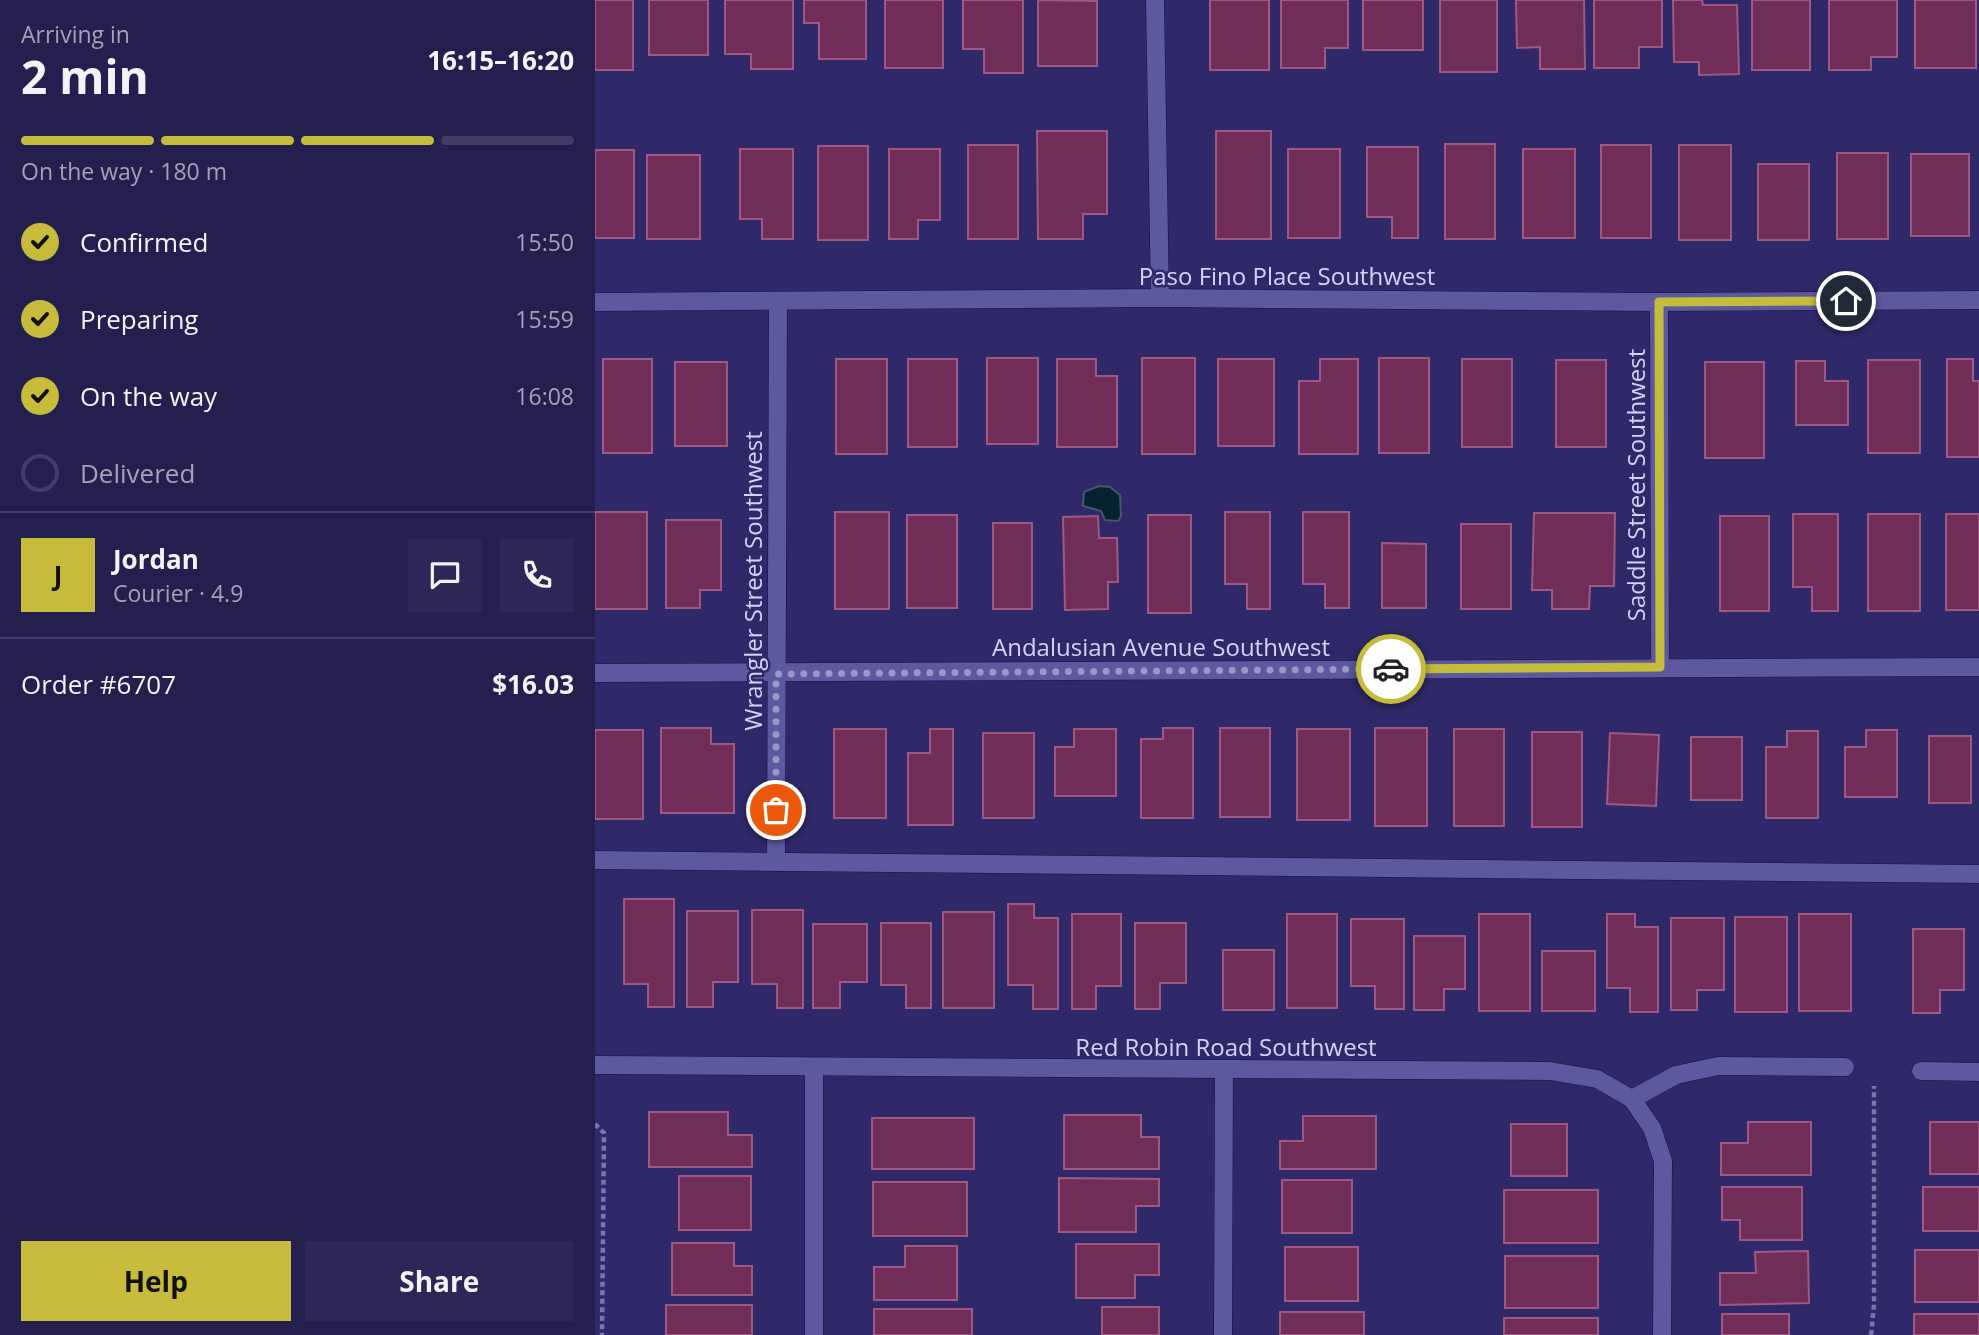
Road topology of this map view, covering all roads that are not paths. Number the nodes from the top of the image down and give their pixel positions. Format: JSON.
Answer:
{"nodes":[{"id":1,"x":1155,"y":0,"type":"edge"},
{"id":2,"x":1160,"y":298,"type":"junction"},
{"id":3,"x":1979,"y":300,"type":"edge"},
{"id":4,"x":778,"y":301,"type":"junction"},
{"id":5,"x":595,"y":302,"type":"edge"},
{"id":6,"x":1659,"y":302,"type":"junction"},
{"id":7,"x":1660,"y":667,"type":"junction"},
{"id":8,"x":1979,"y":667,"type":"edge"},
{"id":9,"x":595,"y":673,"type":"edge"},
{"id":10,"x":776,"y":674,"type":"junction"},
{"id":11,"x":595,"y":860,"type":"edge"},
{"id":12,"x":776,"y":862,"type":"junction"},
{"id":13,"x":1979,"y":874,"type":"edge"},
{"id":14,"x":595,"y":1065,"type":"edge"},
{"id":15,"x":814,"y":1067,"type":"junction"},
{"id":16,"x":1845,"y":1067,"type":"dead end"},
{"id":17,"x":1224,"y":1071,"type":"junction"},
{"id":18,"x":1921,"y":1071,"type":"dead end"},
{"id":19,"x":1979,"y":1072,"type":"edge"},
{"id":20,"x":1632,"y":1099,"type":"junction"},
{"id":21,"x":814,"y":1335,"type":"edge"},
{"id":22,"x":1223,"y":1335,"type":"edge"},
{"id":23,"x":1662,"y":1335,"type":"edge"}],
"edges":[{"from":1,"to":2,"type":"street"},
{"from":2,"to":4,"type":"street","name":"Paso Fino Place Southwest"},
{"from":2,"to":6,"type":"street","name":"Paso Fino Place Southwest"},
{"from":3,"to":6,"type":"street","name":"Paso Fino Place Southwest"},
{"from":4,"to":5,"type":"street","name":"Paso Fino Place Southwest"},
{"from":4,"to":10,"type":"street","name":"Wrangler Street Southwest"},
{"from":6,"to":7,"type":"street","name":"Saddle Street Southwest"},
{"from":7,"to":8,"type":"street","name":"Andalusian Avenue Southwest"},
{"from":7,"to":10,"type":"street","name":"Andalusian Avenue Southwest"},
{"from":9,"to":10,"type":"street","name":"Andalusian Avenue Southwest"},
{"from":10,"to":12,"type":"street","name":"Wrangler Street Southwest"},
{"from":11,"to":12,"type":"street"},
{"from":12,"to":13,"type":"street"},
{"from":14,"to":15,"type":"street","name":"Red Robin Road Southwest"},
{"from":15,"to":17,"type":"street","name":"Red Robin Road Southwest"},
{"from":15,"to":21,"type":"street"},
{"from":16,"to":20,"type":"street"},
{"from":17,"to":20,"type":"street","name":"Red Robin Road Southwest"},
{"from":17,"to":22,"type":"street"},
{"from":18,"to":19,"type":"street"},
{"from":20,"to":23,"type":"street"}]}
